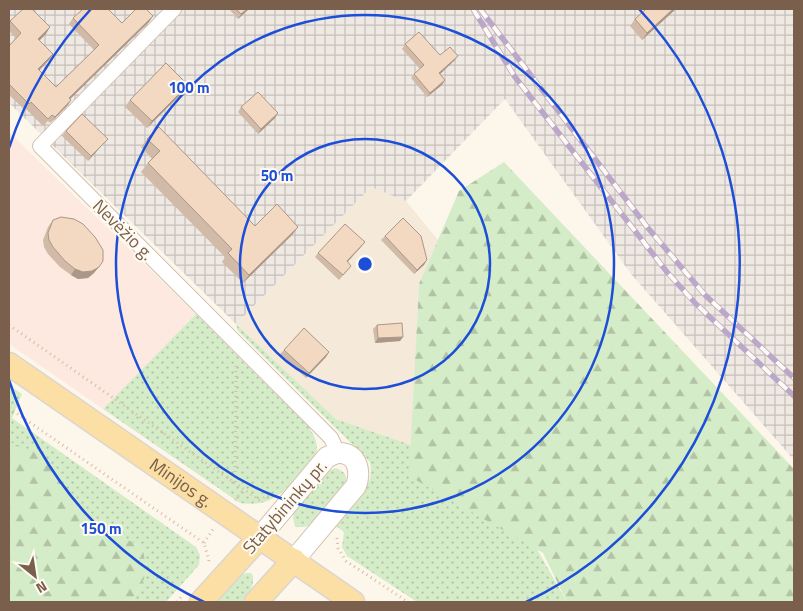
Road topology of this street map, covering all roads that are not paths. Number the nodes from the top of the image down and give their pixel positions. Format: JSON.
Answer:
{"nodes":[{"id":1,"x":174,"y":9,"type":"edge"},
{"id":2,"x":9,"y":364,"type":"edge"},
{"id":3,"x":338,"y":453,"type":"junction"},
{"id":4,"x":260,"y":537,"type":"junction"},
{"id":5,"x":294,"y":560,"type":"junction"},
{"id":6,"x":195,"y":596,"type":"edge"},
{"id":7,"x":256,"y":602,"type":"edge"},
{"id":8,"x":353,"y":602,"type":"edge"}],
"edges":[{"from":1,"to":3,"type":"street","name":"Nevėžio g."},
{"from":2,"to":4,"type":"main road","name":"Minijos g."},
{"from":3,"to":4,"type":"main road","name":"Statybininkų pr."},
{"from":3,"to":5,"type":"main road","name":"Statybininkų pr."},
{"from":4,"to":5,"type":"main road","name":"Minijos g."},
{"from":4,"to":6,"type":"main road","name":"Statybininkų pr."},
{"from":5,"to":7,"type":"main road","name":"Statybininkų pr."},
{"from":5,"to":8,"type":"main road","name":"Minijos g."}]}
